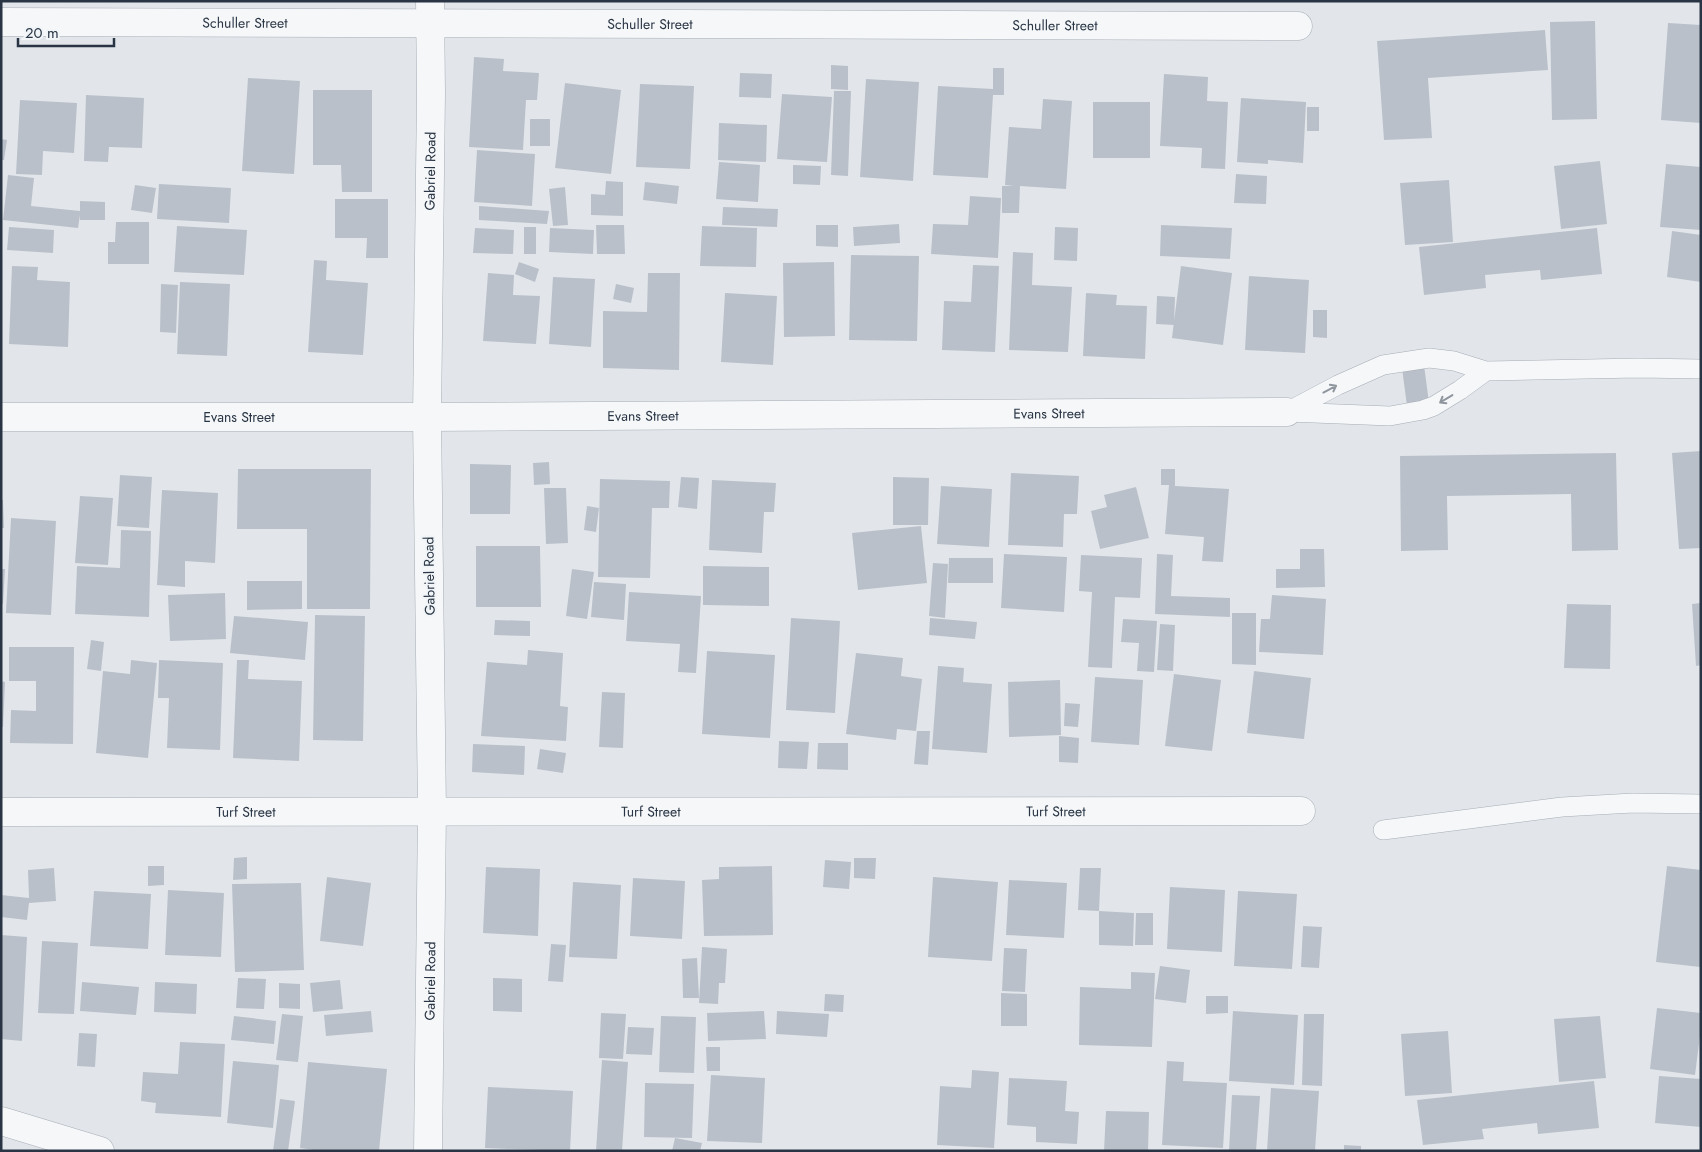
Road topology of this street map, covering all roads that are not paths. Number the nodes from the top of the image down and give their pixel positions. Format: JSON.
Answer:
{"nodes":[{"id":1,"x":430,"y":12,"type":"edge"},
{"id":2,"x":1,"y":22,"type":"edge"},
{"id":3,"x":1298,"y":26,"type":"dead end"},
{"id":4,"x":1701,"y":369,"type":"edge"},
{"id":5,"x":1486,"y":371,"type":"junction"},
{"id":6,"x":1286,"y":412,"type":"junction"},
{"id":7,"x":1,"y":417,"type":"edge"},
{"id":8,"x":427,"y":417,"type":"junction"},
{"id":9,"x":1701,"y":804,"type":"edge"},
{"id":10,"x":432,"y":811,"type":"junction"},
{"id":11,"x":1301,"y":811,"type":"dead end"},
{"id":12,"x":1,"y":812,"type":"edge"},
{"id":13,"x":1383,"y":830,"type":"dead end"},
{"id":14,"x":1,"y":1121,"type":"edge"},
{"id":15,"x":100,"y":1151,"type":"edge"},
{"id":16,"x":428,"y":1151,"type":"edge"}],
"edges":[{"from":1,"to":2,"type":"street","name":"Schuller Street"},
{"from":1,"to":3,"type":"street","name":"Schuller Street"},
{"from":1,"to":8,"type":"street","name":"Gabriel Road"},
{"from":4,"to":5,"type":"lane"},
{"from":5,"to":6,"type":"lane","one_way":true},
{"from":6,"to":5,"type":"lane","one_way":true},
{"from":6,"to":8,"type":"street","name":"Evans Street"},
{"from":7,"to":8,"type":"street","name":"Evans Street"},
{"from":8,"to":10,"type":"street","name":"Gabriel Road"},
{"from":9,"to":13,"type":"lane"},
{"from":10,"to":11,"type":"street","name":"Turf Street"},
{"from":10,"to":12,"type":"street","name":"Turf Street"},
{"from":10,"to":16,"type":"street","name":"Gabriel Road"},
{"from":14,"to":15,"type":"street"}]}
